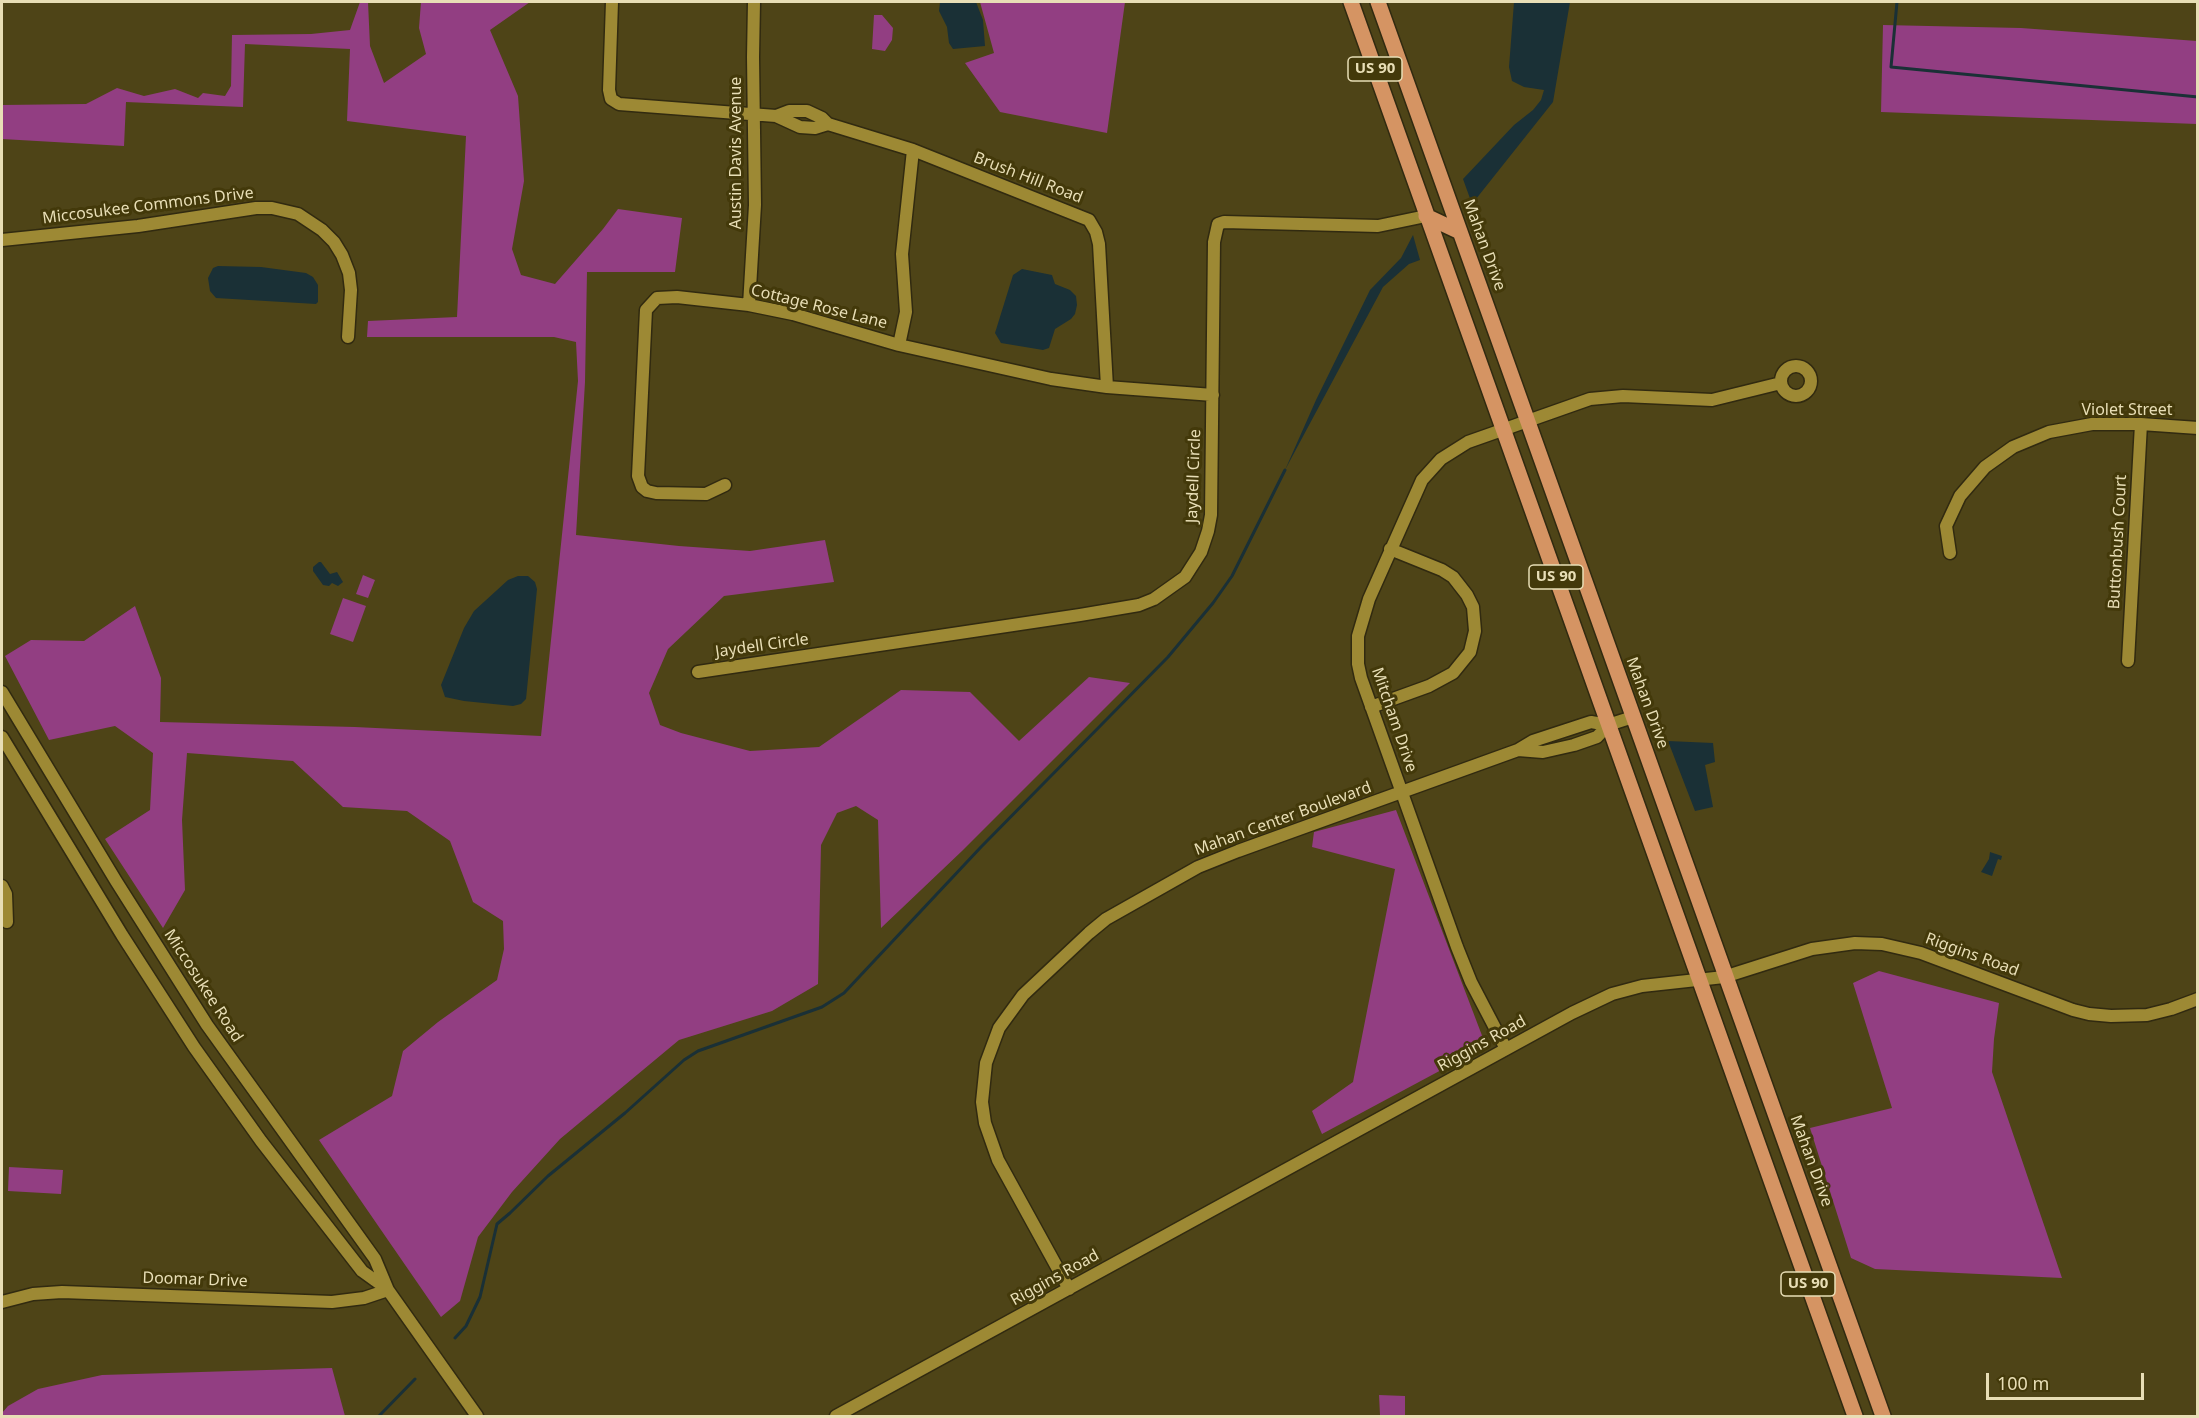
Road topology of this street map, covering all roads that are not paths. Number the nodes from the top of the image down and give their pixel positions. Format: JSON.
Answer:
{"nodes":[{"id":1,"x":612,"y":2,"type":"edge"},
{"id":2,"x":754,"y":2,"type":"edge"},
{"id":3,"x":1351,"y":2,"type":"edge"},
{"id":4,"x":1378,"y":2,"type":"edge"},
{"id":5,"x":754,"y":115,"type":"junction"},
{"id":6,"x":913,"y":150,"type":"junction"},
{"id":7,"x":1426,"y":216,"type":"junction"},
{"id":8,"x":1460,"y":232,"type":"junction"},
{"id":9,"x":2,"y":240,"type":"edge"},
{"id":10,"x":1441,"y":256,"type":"junction"},
{"id":11,"x":749,"y":305,"type":"junction"},
{"id":12,"x":348,"y":337,"type":"dead end"},
{"id":13,"x":899,"y":345,"type":"junction"},
{"id":14,"x":1781,"y":383,"type":"dead end"},
{"id":15,"x":1107,"y":387,"type":"junction"},
{"id":16,"x":1213,"y":395,"type":"junction"},
{"id":17,"x":1526,"y":420,"type":"junction"},
{"id":18,"x":2141,"y":424,"type":"junction"},
{"id":19,"x":2198,"y":428,"type":"edge"},
{"id":20,"x":1504,"y":429,"type":"junction"},
{"id":21,"x":725,"y":485,"type":"dead end"},
{"id":22,"x":1390,"y":549,"type":"junction"},
{"id":23,"x":1950,"y":553,"type":"dead end"},
{"id":24,"x":2128,"y":661,"type":"dead end"},
{"id":25,"x":698,"y":672,"type":"dead end"},
{"id":26,"x":2,"y":692,"type":"edge"},
{"id":27,"x":1371,"y":707,"type":"junction"},
{"id":28,"x":1633,"y":717,"type":"junction"},
{"id":29,"x":1608,"y":725,"type":"junction"},
{"id":30,"x":2,"y":736,"type":"edge"},
{"id":31,"x":1401,"y":792,"type":"junction"},
{"id":32,"x":2,"y":886,"type":"edge"},
{"id":33,"x":7,"y":922,"type":"dead end"},
{"id":34,"x":1724,"y":977,"type":"junction"},
{"id":35,"x":1700,"y":978,"type":"junction"},
{"id":36,"x":2198,"y":999,"type":"edge"},
{"id":37,"x":1506,"y":1049,"type":"junction"},
{"id":38,"x":240,"y":1072,"type":"junction"},
{"id":39,"x":220,"y":1084,"type":"junction"},
{"id":40,"x":1786,"y":1146,"type":"junction"},
{"id":41,"x":1761,"y":1152,"type":"junction"},
{"id":42,"x":1069,"y":1289,"type":"junction"},
{"id":43,"x":388,"y":1290,"type":"junction"},
{"id":44,"x":2,"y":1302,"type":"edge"},
{"id":45,"x":1848,"y":1319,"type":"junction"},
{"id":46,"x":1824,"y":1328,"type":"junction"},
{"id":47,"x":477,"y":1416,"type":"edge"},
{"id":48,"x":836,"y":1416,"type":"edge"},
{"id":49,"x":1855,"y":1416,"type":"edge"},
{"id":50,"x":1882,"y":1416,"type":"edge"}],
"edges":[{"from":1,"to":5,"type":"street","name":"Brush Hill Road"},
{"from":2,"to":5,"type":"street","name":"Austin Davis Avenue"},
{"from":3,"to":7,"type":"main road","number":"US 90"},
{"from":4,"to":8,"type":"main road","name":"Mahan Drive","number":"US 90"},
{"from":5,"to":6,"type":"street","name":"Brush Hill Road"},
{"from":5,"to":11,"type":"street","name":"Austin Davis Avenue"},
{"from":6,"to":13,"type":"street"},
{"from":6,"to":15,"type":"street","name":"Brush Hill Road"},
{"from":7,"to":8,"type":"main road"},
{"from":7,"to":10,"type":"main road","number":"US 90"},
{"from":7,"to":16,"type":"street","name":"Jaydell Circle"},
{"from":8,"to":10,"type":"main road"},
{"from":8,"to":17,"type":"main road","name":"Mahan Drive","number":"US 90"},
{"from":9,"to":12,"type":"street","name":"Miccosukee Commons Drive"},
{"from":10,"to":20,"type":"main road","number":"US 90"},
{"from":11,"to":13,"type":"street","name":"Cottage Rose Lane"},
{"from":11,"to":21,"type":"street","name":"Cottage Rose Lane"},
{"from":13,"to":15,"type":"street","name":"Cottage Rose Lane"},
{"from":14,"to":17,"type":"street","name":"Mitcham Drive"},
{"from":15,"to":16,"type":"street","name":"Cottage Rose Lane"},
{"from":16,"to":25,"type":"street","name":"Jaydell Circle"},
{"from":17,"to":20,"type":"street","name":"Mitcham Drive"},
{"from":17,"to":28,"type":"main road","name":"Mahan Drive","number":"US 90"},
{"from":18,"to":19,"type":"street","name":"Violet Street"},
{"from":18,"to":23,"type":"street","name":"Violet Street"},
{"from":18,"to":24,"type":"street","name":"Buttonbush Court"},
{"from":20,"to":22,"type":"street","name":"Mitcham Drive"},
{"from":20,"to":29,"type":"main road","number":"US 90"},
{"from":22,"to":27,"type":"street","name":"Mitcham Drive"},
{"from":22,"to":27,"type":"street"},
{"from":26,"to":38,"type":"street","name":"Miccosukee Road"},
{"from":27,"to":31,"type":"street","name":"Mitcham Drive"},
{"from":28,"to":29,"type":"street","name":"Mahan Center Boulevard"},
{"from":28,"to":34,"type":"main road","name":"Mahan Drive","number":"US 90"},
{"from":29,"to":31,"type":"street","name":"Mahan Center Boulevard"},
{"from":29,"to":35,"type":"main road","number":"US 90"},
{"from":30,"to":39,"type":"street","name":"Miccosukee Road"},
{"from":31,"to":37,"type":"street","name":"Mitcham Drive"},
{"from":31,"to":42,"type":"street","name":"Mahan Center Boulevard"},
{"from":32,"to":33,"type":"street"},
{"from":34,"to":35,"type":"street","name":"Riggins Road"},
{"from":34,"to":36,"type":"street","name":"Riggins Road"},
{"from":34,"to":40,"type":"main road","name":"Mahan Drive","number":"US 90"},
{"from":35,"to":37,"type":"street","name":"Riggins Road"},
{"from":35,"to":41,"type":"main road","number":"US 90"},
{"from":37,"to":42,"type":"street","name":"Riggins Road"},
{"from":38,"to":39,"type":"street"},
{"from":38,"to":43,"type":"street","name":"Miccosukee Road"},
{"from":39,"to":43,"type":"street","name":"Miccosukee Road"},
{"from":40,"to":41,"type":"main road"},
{"from":40,"to":45,"type":"main road","name":"Mahan Drive","number":"US 90"},
{"from":41,"to":46,"type":"main road","number":"US 90"},
{"from":42,"to":48,"type":"street","name":"Riggins Road"},
{"from":43,"to":44,"type":"street","name":"Doomar Drive"},
{"from":43,"to":47,"type":"street","name":"Miccosukee Road"},
{"from":45,"to":46,"type":"main road"},
{"from":45,"to":50,"type":"main road","name":"Mahan Drive","number":"US 90"},
{"from":46,"to":49,"type":"main road","number":"US 90"}]}
